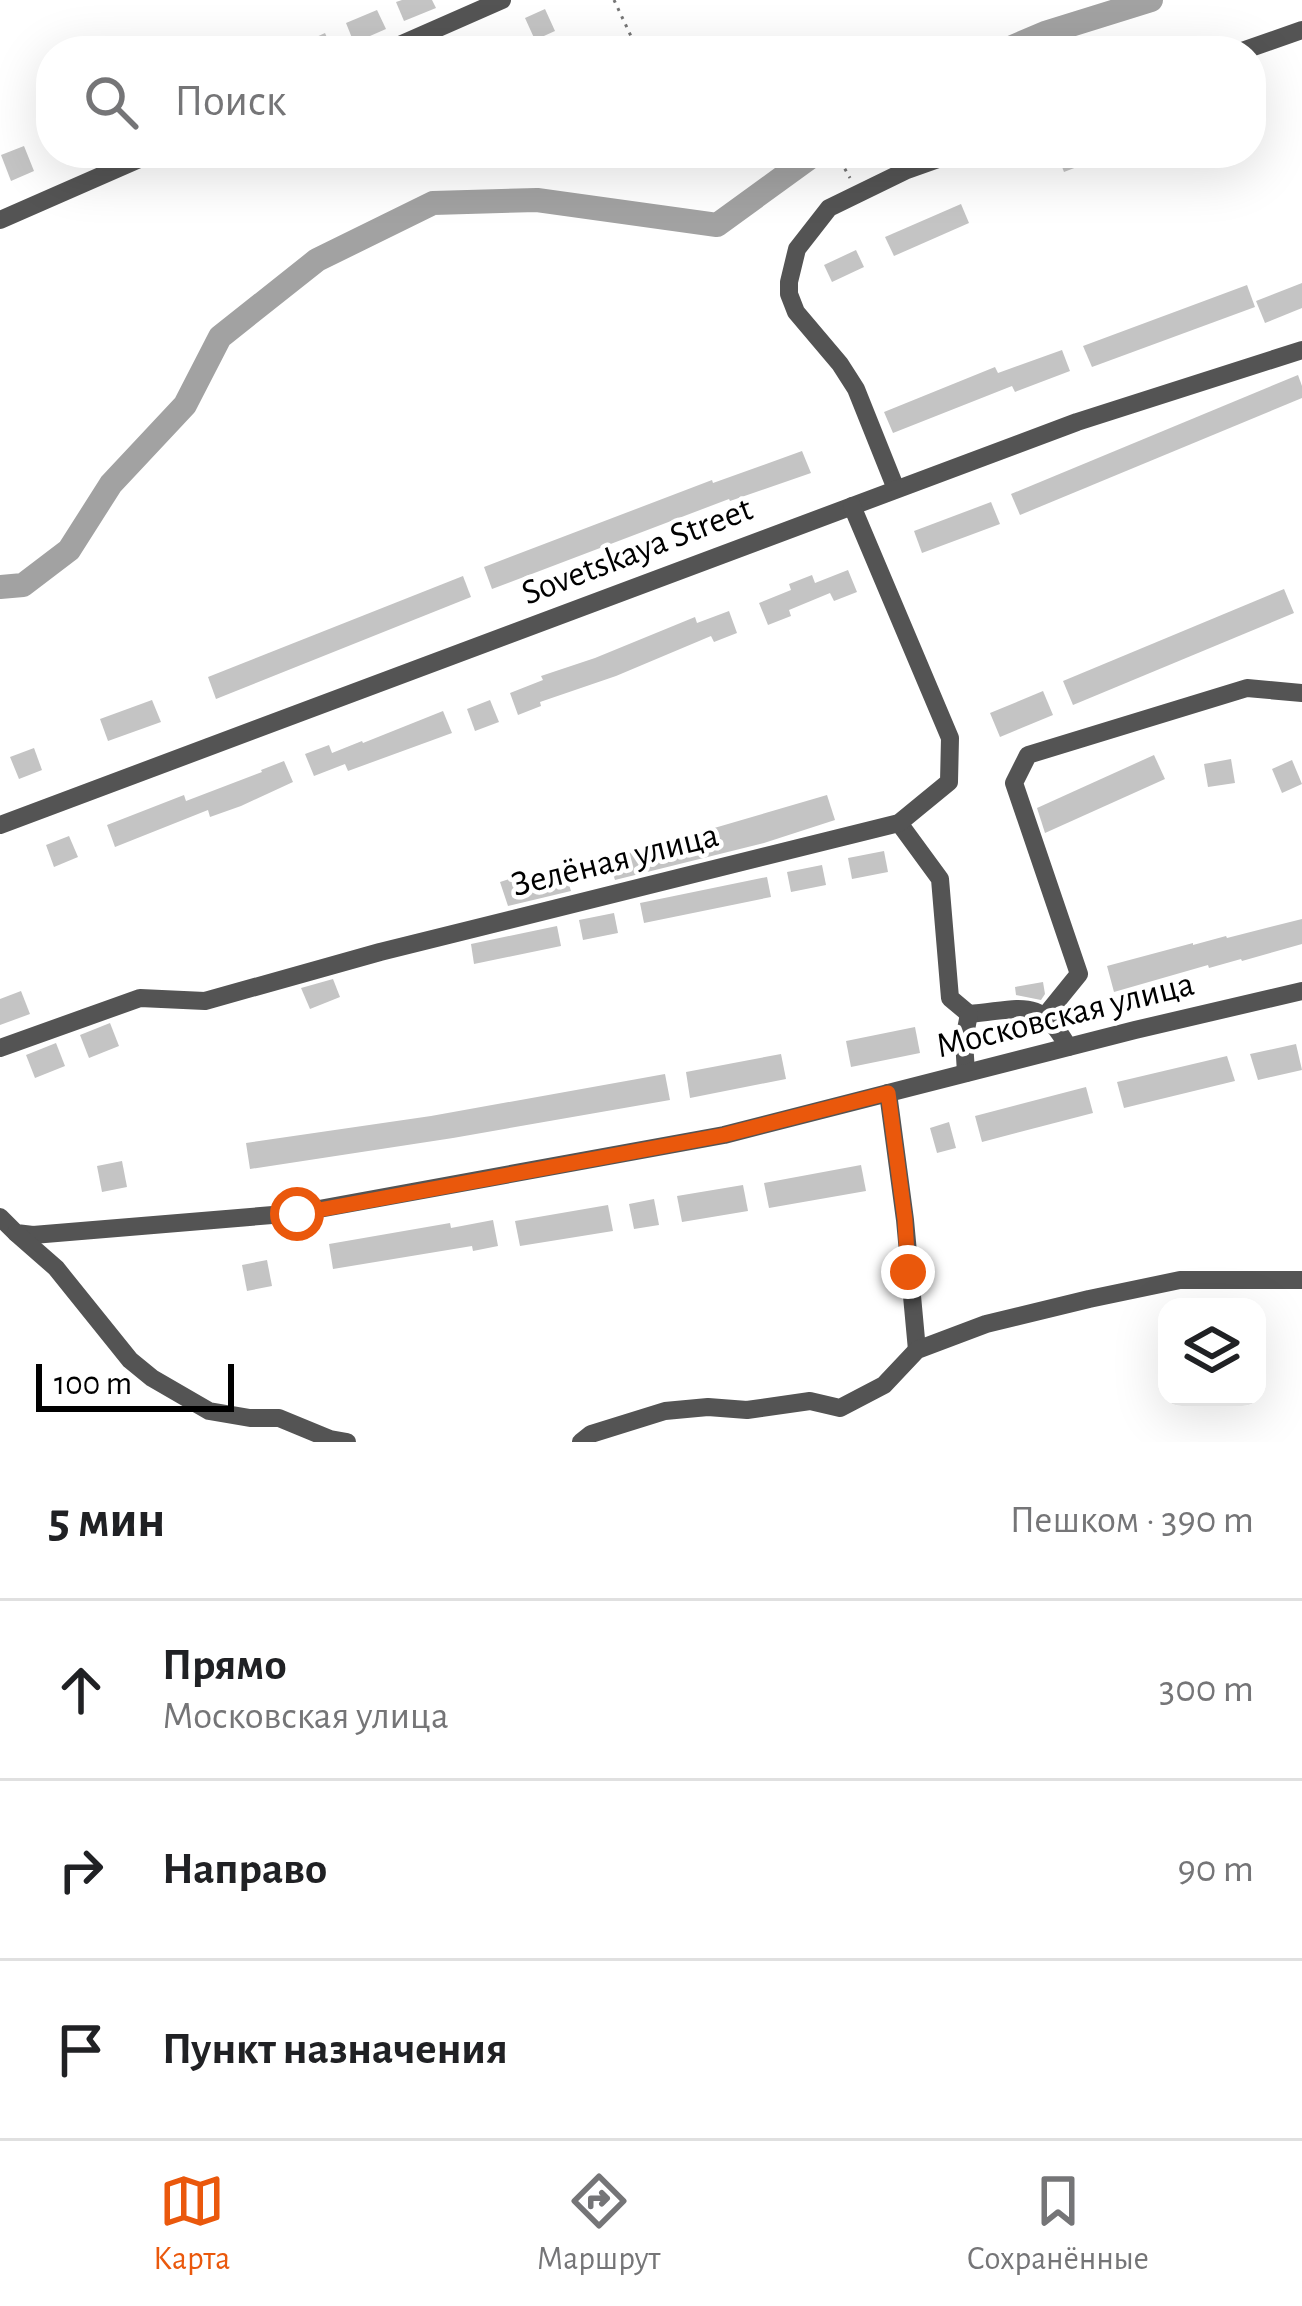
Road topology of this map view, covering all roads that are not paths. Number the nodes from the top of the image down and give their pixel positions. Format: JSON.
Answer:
{"nodes":[{"id":1,"x":502,"y":0,"type":"edge"},
{"id":2,"x":1302,"y":30,"type":"edge"},
{"id":3,"x":420,"y":36,"type":"edge"},
{"id":4,"x":1266,"y":43,"type":"edge"},
{"id":5,"x":119,"y":168,"type":"edge"},
{"id":6,"x":913,"y":168,"type":"edge"},
{"id":7,"x":0,"y":220,"type":"edge"},
{"id":8,"x":1302,"y":350,"type":"edge"},
{"id":9,"x":896,"y":489,"type":"junction"},
{"id":10,"x":852,"y":506,"type":"junction"},
{"id":11,"x":1302,"y":693,"type":"edge"},
{"id":12,"x":899,"y":824,"type":"junction"},
{"id":13,"x":0,"y":826,"type":"edge"},
{"id":14,"x":1302,"y":991,"type":"edge"},
{"id":15,"x":969,"y":1014,"type":"junction"},
{"id":16,"x":1045,"y":1016,"type":"junction"},
{"id":17,"x":1068,"y":1047,"type":"junction"},
{"id":18,"x":0,"y":1048,"type":"edge"},
{"id":19,"x":967,"y":1073,"type":"junction"},
{"id":20,"x":888,"y":1093,"type":"junction"},
{"id":21,"x":0,"y":1217,"type":"edge"},
{"id":22,"x":16,"y":1233,"type":"junction"},
{"id":23,"x":1302,"y":1280,"type":"edge"},
{"id":24,"x":917,"y":1350,"type":"junction"},
{"id":25,"x":347,"y":1442,"type":"edge"},
{"id":26,"x":580,"y":1442,"type":"edge"}],
"edges":[{"from":1,"to":3,"type":"street"},
{"from":2,"to":4,"type":"street"},
{"from":5,"to":7,"type":"street"},
{"from":6,"to":9,"type":"street"},
{"from":8,"to":9,"type":"street","name":"Sovetskaya Street"},
{"from":9,"to":10,"type":"street","name":"Sovetskaya Street"},
{"from":10,"to":12,"type":"street","name":"Зелёная улица"},
{"from":10,"to":13,"type":"street","name":"Sovetskaya Street"},
{"from":11,"to":16,"type":"street"},
{"from":12,"to":15,"type":"street"},
{"from":12,"to":18,"type":"street","name":"Зелёная улица"},
{"from":14,"to":17,"type":"street","name":"Московская улица"},
{"from":15,"to":16,"type":"street"},
{"from":15,"to":19,"type":"street"},
{"from":16,"to":17,"type":"street"},
{"from":17,"to":19,"type":"street","name":"Московская улица"},
{"from":19,"to":20,"type":"street","name":"Московская улица"},
{"from":20,"to":22,"type":"street","name":"Московская улица"},
{"from":20,"to":24,"type":"street"},
{"from":21,"to":22,"type":"street"},
{"from":22,"to":25,"type":"street"},
{"from":23,"to":24,"type":"street"},
{"from":24,"to":26,"type":"street"}]}
